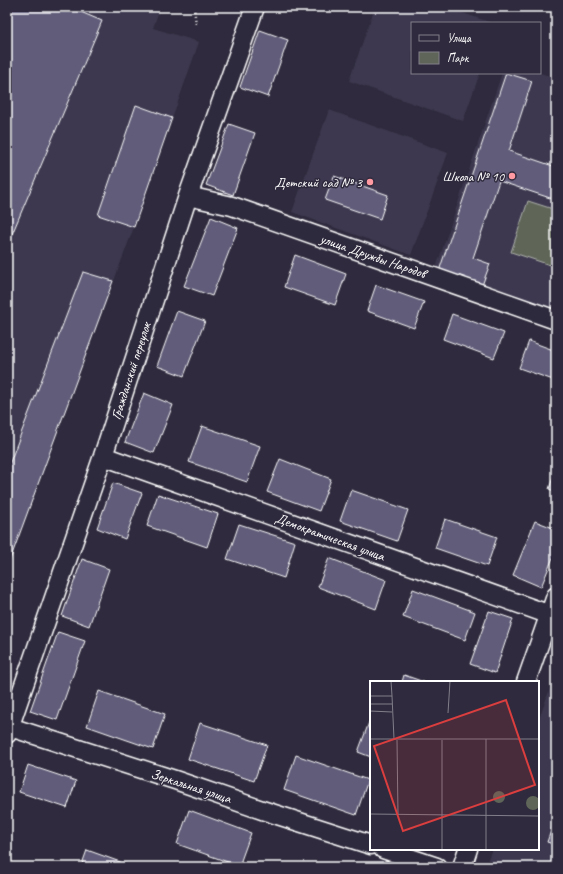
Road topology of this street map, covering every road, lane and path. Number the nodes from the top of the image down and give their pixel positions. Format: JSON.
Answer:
{"nodes":[{"id":1,"x":194,"y":7,"type":"edge"},
{"id":2,"x":255,"y":7,"type":"edge"},
{"id":3,"x":196,"y":25,"type":"dead end"},
{"id":4,"x":188,"y":196,"type":"junction"},
{"id":5,"x":556,"y":320,"type":"edge"},
{"id":6,"x":104,"y":456,"type":"junction"},
{"id":7,"x":556,"y":596,"type":"edge"},
{"id":8,"x":552,"y":616,"type":"edge"},
{"id":9,"x":526,"y":681,"type":"edge"},
{"id":10,"x":8,"y":731,"type":"edge"},
{"id":11,"x":370,"y":845,"type":"edge"},
{"id":12,"x":386,"y":850,"type":"edge"},
{"id":13,"x":468,"y":850,"type":"edge"},
{"id":14,"x":437,"y":867,"type":"edge"},
{"id":15,"x":462,"y":867,"type":"edge"}],
"edges":[{"from":1,"to":3,"type":"path"},
{"from":2,"to":4,"type":"street","name":"Гражданский переулок"},
{"from":4,"to":5,"type":"street","name":"улица Дружбы Народов"},
{"from":4,"to":6,"type":"street","name":"Гражданский переулок"},
{"from":6,"to":8,"type":"street","name":"Демократическая улица"},
{"from":6,"to":10,"type":"street","name":"Гражданский переулок"},
{"from":7,"to":8,"type":"street"},
{"from":8,"to":9,"type":"street"},
{"from":10,"to":11,"type":"street","name":"Зеркальная улица"},
{"from":12,"to":14,"type":"street"},
{"from":13,"to":15,"type":"street"}]}
